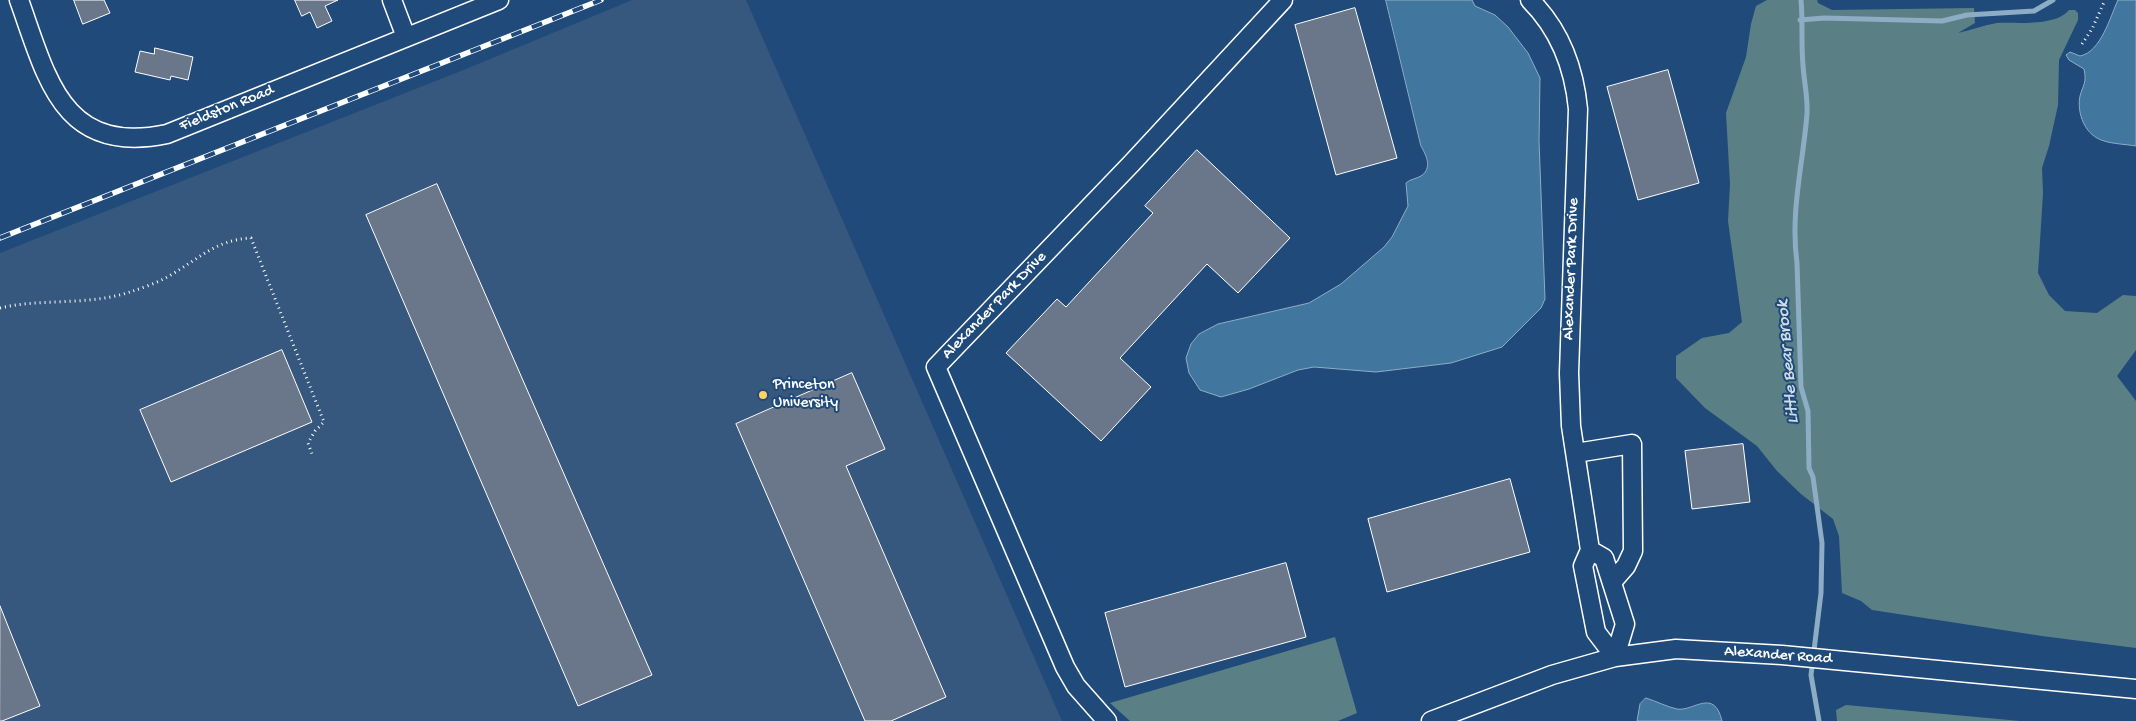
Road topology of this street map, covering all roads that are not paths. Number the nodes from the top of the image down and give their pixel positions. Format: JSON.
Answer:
{"nodes":[{"id":1,"x":19,"y":0,"type":"edge"},
{"id":2,"x":392,"y":0,"type":"edge"},
{"id":3,"x":499,"y":0,"type":"edge"},
{"id":4,"x":1283,"y":0,"type":"edge"},
{"id":5,"x":1530,"y":0,"type":"edge"},
{"id":6,"x":406,"y":37,"type":"junction"},
{"id":7,"x":1576,"y":452,"type":"junction"},
{"id":8,"x":1590,"y":550,"type":"junction"},
{"id":9,"x":1612,"y":582,"type":"junction"},
{"id":10,"x":1615,"y":657,"type":"junction"},
{"id":11,"x":2136,"y":689,"type":"edge"},
{"id":12,"x":1107,"y":721,"type":"edge"},
{"id":13,"x":1431,"y":721,"type":"edge"}],
"edges":[{"from":1,"to":6,"type":"street","name":"Fieldston Road"},
{"from":2,"to":6,"type":"street"},
{"from":3,"to":6,"type":"street","name":"Fieldston Road"},
{"from":4,"to":12,"type":"street","name":"Alexander Park Drive"},
{"from":5,"to":7,"type":"street","name":"Alexander Park Drive"},
{"from":7,"to":8,"type":"street","name":"Alexander Park Drive"},
{"from":7,"to":9,"type":"street"},
{"from":8,"to":9,"type":"street"},
{"from":8,"to":10,"type":"street","name":"Alexander Park Drive"},
{"from":9,"to":10,"type":"street"},
{"from":10,"to":11,"type":"street","name":"Alexander Road"},
{"from":10,"to":13,"type":"street","name":"Alexander Road"}]}
